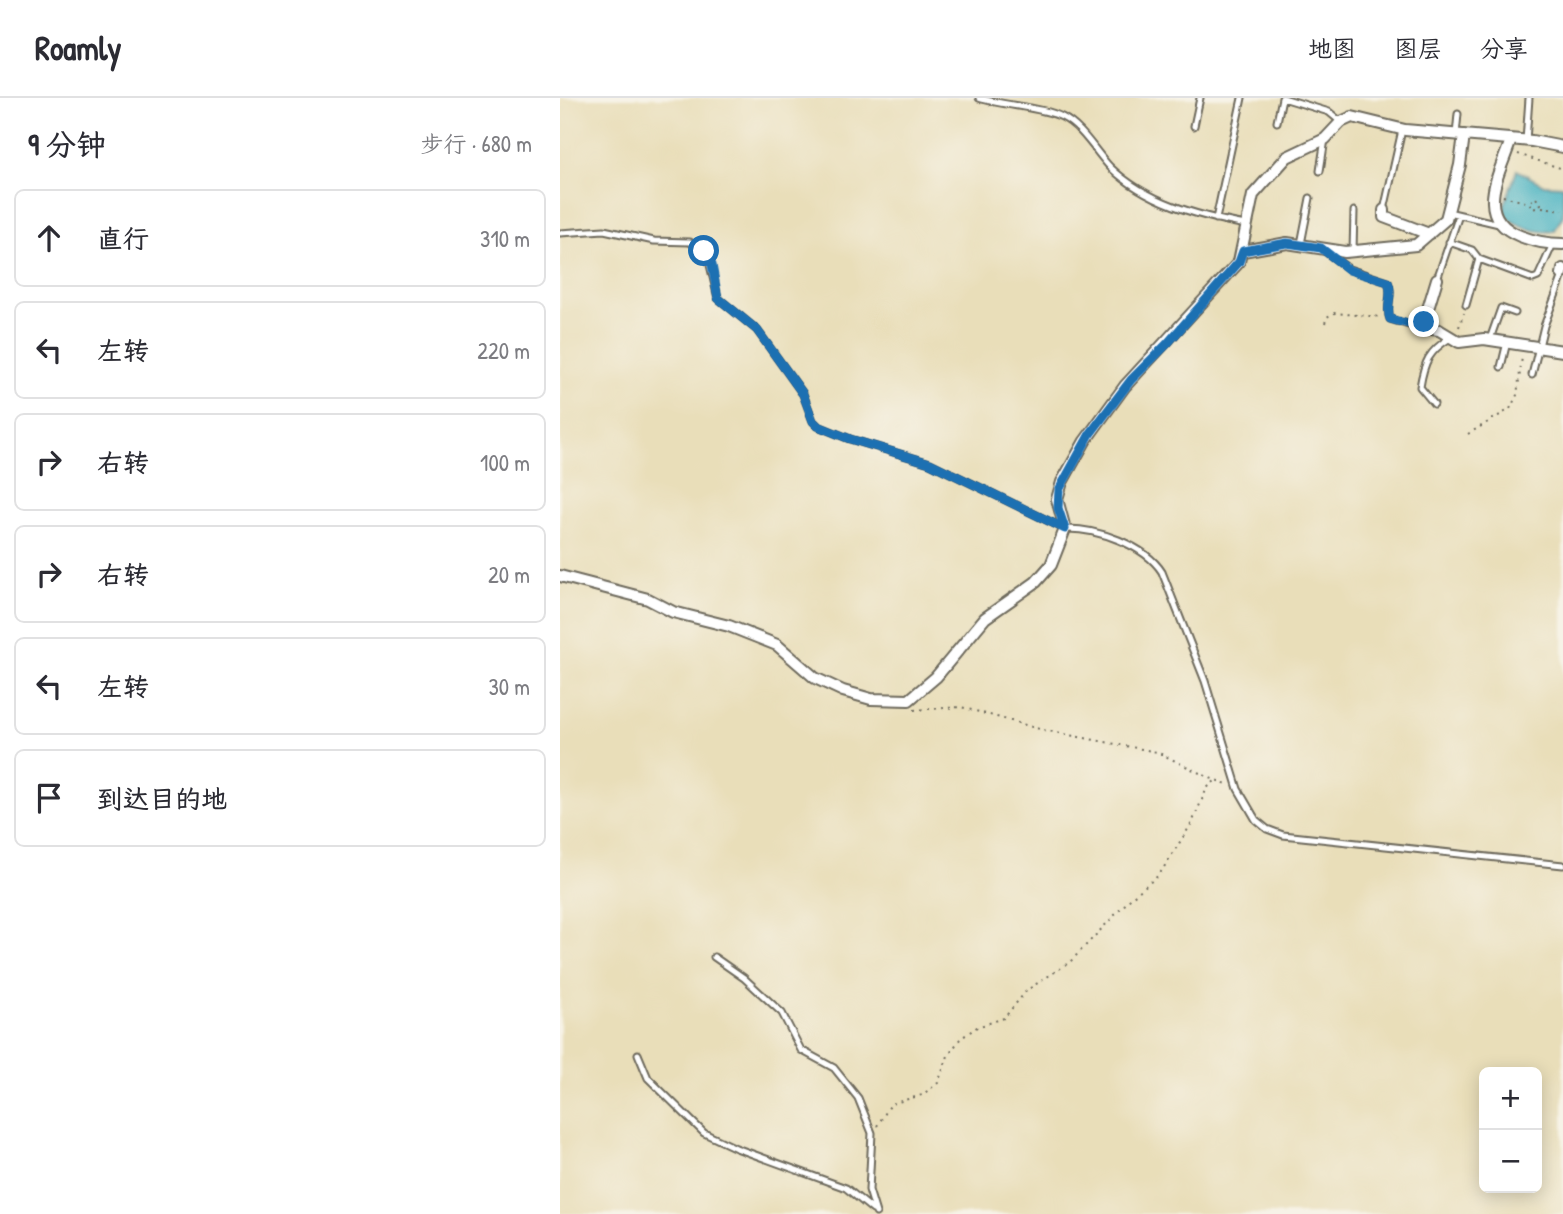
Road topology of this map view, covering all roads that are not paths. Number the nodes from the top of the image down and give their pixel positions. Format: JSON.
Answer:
{"nodes":[{"id":1,"x":979,"y":98,"type":"edge"},
{"id":2,"x":1200,"y":98,"type":"edge"},
{"id":3,"x":1242,"y":98,"type":"edge"},
{"id":4,"x":1282,"y":98,"type":"edge"},
{"id":5,"x":1529,"y":98,"type":"edge"},
{"id":6,"x":1458,"y":114,"type":"dead end"},
{"id":7,"x":1277,"y":122,"type":"dead end"},
{"id":8,"x":1341,"y":122,"type":"junction"},
{"id":9,"x":1194,"y":126,"type":"dead end"},
{"id":10,"x":1402,"y":130,"type":"junction"},
{"id":11,"x":1460,"y":135,"type":"junction"},
{"id":12,"x":1325,"y":139,"type":"junction"},
{"id":13,"x":1511,"y":140,"type":"junction"},
{"id":14,"x":1526,"y":141,"type":"junction"},
{"id":15,"x":1563,"y":147,"type":"edge"},
{"id":16,"x":1320,"y":171,"type":"dead end"},
{"id":17,"x":1310,"y":198,"type":"dead end"},
{"id":18,"x":1384,"y":210,"type":"joint"},
{"id":19,"x":1354,"y":211,"type":"dead end"},
{"id":20,"x":1453,"y":213,"type":"junction"},
{"id":21,"x":1216,"y":219,"type":"junction"},
{"id":22,"x":1499,"y":224,"type":"junction"},
{"id":23,"x":1246,"y":225,"type":"junction"},
{"id":24,"x":560,"y":233,"type":"edge"},
{"id":25,"x":1429,"y":234,"type":"junction"},
{"id":26,"x":1449,"y":242,"type":"junction"},
{"id":27,"x":1301,"y":244,"type":"junction"},
{"id":28,"x":1558,"y":244,"type":"edge"},
{"id":29,"x":1321,"y":248,"type":"junction"},
{"id":30,"x":1243,"y":251,"type":"junction"},
{"id":31,"x":1353,"y":251,"type":"junction"},
{"id":32,"x":1479,"y":260,"type":"junction"},
{"id":33,"x":1562,"y":273,"type":"edge"},
{"id":34,"x":1437,"y":279,"type":"joint"},
{"id":35,"x":1466,"y":305,"type":"road end"},
{"id":36,"x":1515,"y":313,"type":"dead end"},
{"id":37,"x":1424,"y":326,"type":"junction"},
{"id":38,"x":1453,"y":339,"type":"junction"},
{"id":39,"x":1490,"y":339,"type":"junction"},
{"id":40,"x":1507,"y":342,"type":"junction"},
{"id":41,"x":1539,"y":346,"type":"junction"},
{"id":42,"x":1563,"y":351,"type":"edge"},
{"id":43,"x":1501,"y":367,"type":"dead end"},
{"id":44,"x":1532,"y":375,"type":"dead end"},
{"id":45,"x":1434,"y":404,"type":"dead end"},
{"id":46,"x":1065,"y":529,"type":"junction"},
{"id":47,"x":560,"y":576,"type":"edge"},
{"id":48,"x":1563,"y":865,"type":"edge"},
{"id":49,"x":714,"y":957,"type":"dead end"},
{"id":50,"x":638,"y":1054,"type":"dead end"},
{"id":51,"x":877,"y":1213,"type":"edge"}],
"edges":[{"from":1,"to":21,"type":"lane"},
{"from":2,"to":9,"type":"lane"},
{"from":3,"to":21,"type":"lane"},
{"from":4,"to":7,"type":"lane"},
{"from":4,"to":8,"type":"lane"},
{"from":5,"to":14,"type":"lane"},
{"from":6,"to":11,"type":"lane"},
{"from":8,"to":10,"type":"street"},
{"from":8,"to":12,"type":"street"},
{"from":10,"to":11,"type":"street"},
{"from":10,"to":18,"type":"lane"},
{"from":11,"to":13,"type":"street"},
{"from":11,"to":20,"type":"street"},
{"from":12,"to":16,"type":"lane"},
{"from":12,"to":23,"type":"street"},
{"from":13,"to":14,"type":"street"},
{"from":13,"to":22,"type":"street"},
{"from":14,"to":15,"type":"street"},
{"from":17,"to":27,"type":"lane"},
{"from":18,"to":25,"type":"street"},
{"from":19,"to":31,"type":"lane"},
{"from":20,"to":22,"type":"lane"},
{"from":20,"to":25,"type":"street"},
{"from":20,"to":26,"type":"lane"},
{"from":21,"to":23,"type":"lane"},
{"from":22,"to":28,"type":"street"},
{"from":23,"to":30,"type":"street"},
{"from":24,"to":46,"type":"lane"},
{"from":25,"to":31,"type":"street"},
{"from":26,"to":32,"type":"lane"},
{"from":26,"to":34,"type":"lane"},
{"from":27,"to":29,"type":"street"},
{"from":27,"to":30,"type":"street"},
{"from":28,"to":32,"type":"lane"},
{"from":29,"to":31,"type":"street"},
{"from":29,"to":37,"type":"lane"},
{"from":30,"to":46,"type":"street"},
{"from":32,"to":35,"type":"lane"},
{"from":33,"to":41,"type":"lane"},
{"from":34,"to":37,"type":"street"},
{"from":36,"to":39,"type":"lane"},
{"from":37,"to":38,"type":"street"},
{"from":38,"to":39,"type":"street"},
{"from":38,"to":45,"type":"lane"},
{"from":39,"to":40,"type":"street"},
{"from":40,"to":41,"type":"street"},
{"from":40,"to":43,"type":"lane"},
{"from":41,"to":42,"type":"street"},
{"from":41,"to":44,"type":"lane"},
{"from":46,"to":47,"type":"street"},
{"from":46,"to":48,"type":"lane"},
{"from":49,"to":51,"type":"lane"},
{"from":50,"to":51,"type":"lane"}]}
